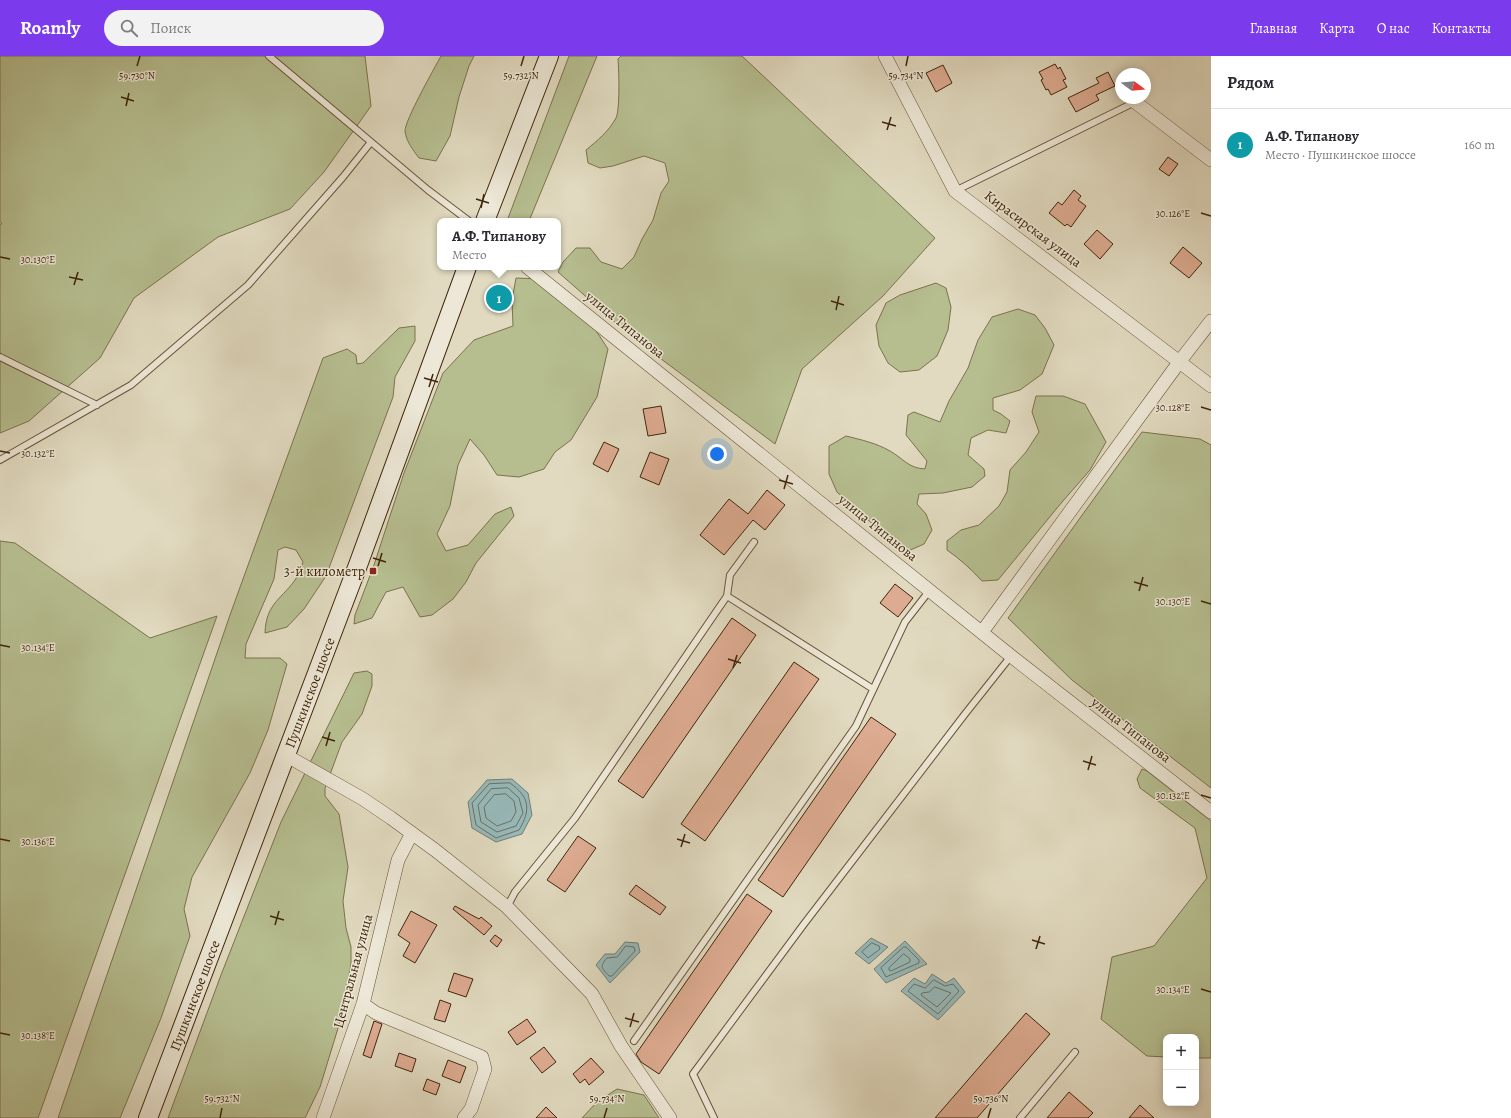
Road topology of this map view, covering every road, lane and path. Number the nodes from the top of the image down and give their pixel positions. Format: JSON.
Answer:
{"nodes":[{"id":1,"x":269,"y":56,"type":"edge"},
{"id":2,"x":549,"y":56,"type":"edge"},
{"id":3,"x":885,"y":56,"type":"edge"},
{"id":4,"x":1131,"y":104,"type":"edge"},
{"id":5,"x":1138,"y":104,"type":"edge"},
{"id":6,"x":371,"y":142,"type":"junction"},
{"id":7,"x":1211,"y":160,"type":"edge"},
{"id":8,"x":956,"y":191,"type":"junction"},
{"id":9,"x":465,"y":218,"type":"edge"},
{"id":10,"x":485,"y":218,"type":"edge"},
{"id":11,"x":467,"y":270,"type":"edge"},
{"id":12,"x":531,"y":270,"type":"edge"},
{"id":13,"x":1211,"y":321,"type":"edge"},
{"id":14,"x":0,"y":357,"type":"edge"},
{"id":15,"x":1180,"y":361,"type":"junction"},
{"id":16,"x":1211,"y":386,"type":"edge"},
{"id":17,"x":97,"y":405,"type":"junction"},
{"id":18,"x":0,"y":460,"type":"edge"},
{"id":19,"x":754,"y":542,"type":"dead end"},
{"id":20,"x":930,"y":590,"type":"junction"},
{"id":21,"x":727,"y":596,"type":"junction"},
{"id":22,"x":982,"y":632,"type":"junction"},
{"id":23,"x":1011,"y":656,"type":"junction"},
{"id":24,"x":873,"y":689,"type":"junction"},
{"id":25,"x":287,"y":756,"type":"junction"},
{"id":26,"x":1211,"y":812,"type":"edge"},
{"id":27,"x":412,"y":832,"type":"junction"},
{"id":28,"x":507,"y":907,"type":"junction"},
{"id":29,"x":363,"y":1004,"type":"junction"},
{"id":30,"x":634,"y":1040,"type":"dead end"},
{"id":31,"x":1075,"y":1052,"type":"dead end"},
{"id":32,"x":148,"y":1118,"type":"edge"},
{"id":33,"x":323,"y":1118,"type":"edge"},
{"id":34,"x":464,"y":1118,"type":"edge"},
{"id":35,"x":670,"y":1118,"type":"edge"},
{"id":36,"x":714,"y":1118,"type":"edge"},
{"id":37,"x":1020,"y":1118,"type":"edge"}],
"edges":[{"from":1,"to":6,"type":"lane"},
{"from":2,"to":10,"type":"main road"},
{"from":3,"to":8,"type":"street","name":"Кирасирская улица"},
{"from":4,"to":8,"type":"lane"},
{"from":5,"to":7,"type":"street"},
{"from":6,"to":9,"type":"lane"},
{"from":6,"to":17,"type":"lane"},
{"from":8,"to":15,"type":"street","name":"Кирасирская улица"},
{"from":11,"to":25,"type":"main road","name":"Пушкинское шоссе"},
{"from":12,"to":20,"type":"street","name":"улица Типанова"},
{"from":13,"to":15,"type":"street"},
{"from":14,"to":17,"type":"lane"},
{"from":15,"to":16,"type":"street","name":"Кирасирская улица"},
{"from":15,"to":22,"type":"street"},
{"from":17,"to":18,"type":"lane"},
{"from":19,"to":21,"type":"lane"},
{"from":20,"to":22,"type":"street","name":"улица Типанова"},
{"from":20,"to":24,"type":"lane"},
{"from":21,"to":24,"type":"lane"},
{"from":21,"to":28,"type":"lane"},
{"from":22,"to":23,"type":"street","name":"улица Типанова"},
{"from":23,"to":26,"type":"street","name":"улица Типанова"},
{"from":23,"to":36,"type":"lane"},
{"from":24,"to":30,"type":"lane"},
{"from":25,"to":27,"type":"street"},
{"from":25,"to":32,"type":"main road","name":"Пушкинское шоссе"},
{"from":27,"to":28,"type":"street"},
{"from":27,"to":29,"type":"street","name":"Центральная улица"},
{"from":28,"to":35,"type":"street"},
{"from":29,"to":33,"type":"street","name":"Центральная улица"},
{"from":29,"to":34,"type":"street"},
{"from":31,"to":37,"type":"lane"}]}
